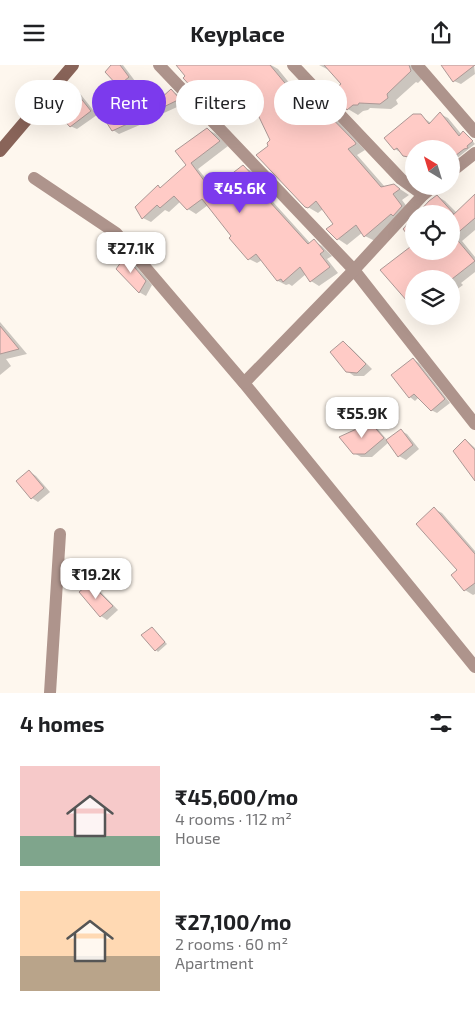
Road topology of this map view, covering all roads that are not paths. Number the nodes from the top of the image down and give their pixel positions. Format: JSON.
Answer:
{"nodes":[{"id":1,"x":73,"y":65,"type":"edge"},
{"id":2,"x":159,"y":65,"type":"edge"},
{"id":3,"x":293,"y":65,"type":"edge"},
{"id":4,"x":417,"y":65,"type":"edge"},
{"id":5,"x":475,"y":132,"type":"edge"},
{"id":6,"x":0,"y":151,"type":"edge"},
{"id":7,"x":475,"y":153,"type":"edge"},
{"id":8,"x":460,"y":165,"type":"edge"},
{"id":9,"x":34,"y":178,"type":"dead end"},
{"id":10,"x":405,"y":182,"type":"edge"},
{"id":11,"x":423,"y":195,"type":"edge"},
{"id":12,"x":354,"y":270,"type":"junction"},
{"id":13,"x":244,"y":383,"type":"junction"},
{"id":14,"x":475,"y":424,"type":"edge"},
{"id":15,"x":60,"y":534,"type":"dead end"},
{"id":16,"x":475,"y":667,"type":"edge"},
{"id":17,"x":50,"y":693,"type":"edge"}],
"edges":[{"from":1,"to":6,"type":"main road"},
{"from":2,"to":12,"type":"street"},
{"from":3,"to":10,"type":"street"},
{"from":4,"to":5,"type":"street"},
{"from":7,"to":8,"type":"street"},
{"from":9,"to":13,"type":"street"},
{"from":11,"to":12,"type":"street"},
{"from":12,"to":13,"type":"street"},
{"from":12,"to":14,"type":"street"},
{"from":13,"to":16,"type":"street"},
{"from":15,"to":17,"type":"street"}]}
